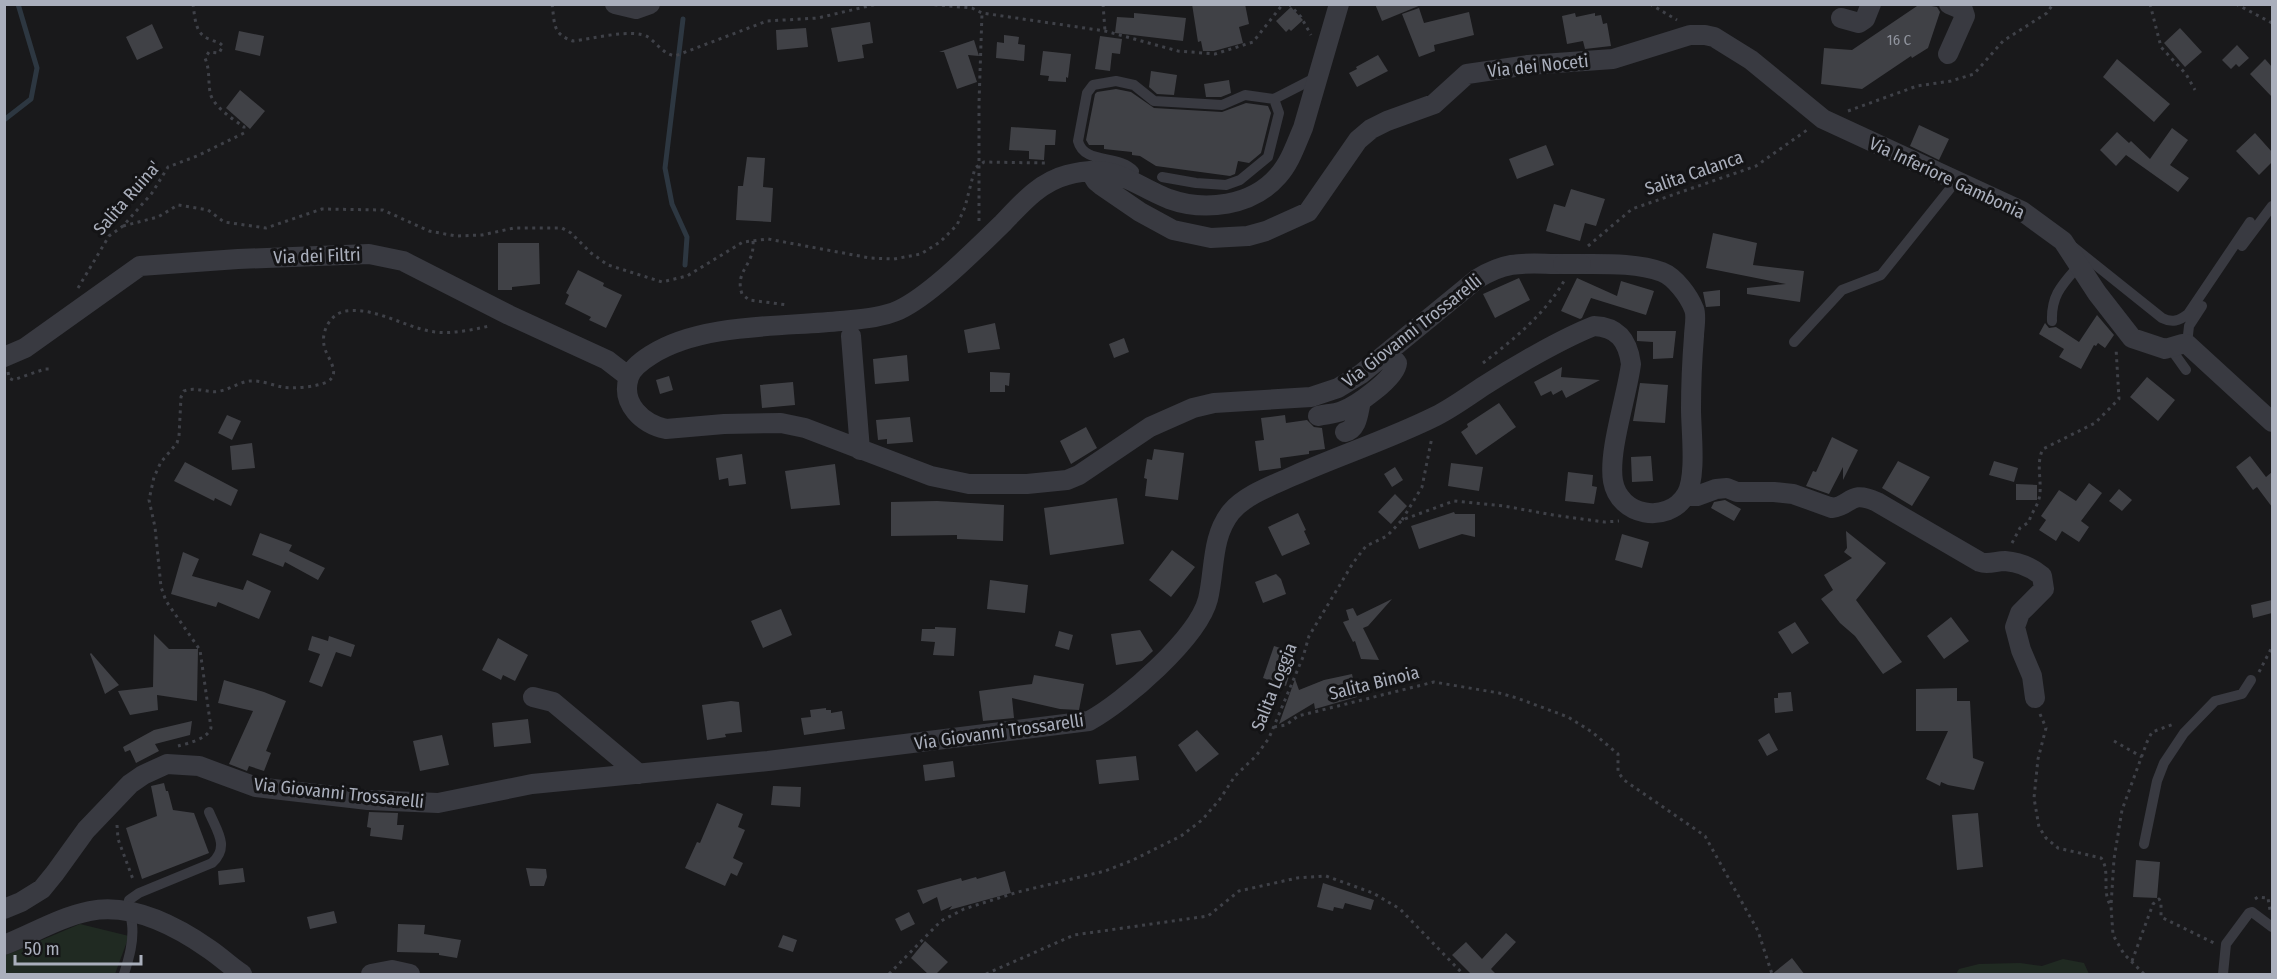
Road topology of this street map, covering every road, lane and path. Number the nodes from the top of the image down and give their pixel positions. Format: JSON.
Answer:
{"nodes":[{"id":1,"x":193,"y":4,"type":"edge"},
{"id":2,"x":552,"y":4,"type":"edge"},
{"id":3,"x":615,"y":4,"type":"edge"},
{"id":4,"x":650,"y":4,"type":"edge"},
{"id":5,"x":877,"y":4,"type":"edge"},
{"id":6,"x":927,"y":4,"type":"edge"},
{"id":7,"x":1103,"y":4,"type":"edge"},
{"id":8,"x":1283,"y":4,"type":"edge"},
{"id":9,"x":1289,"y":4,"type":"edge"},
{"id":10,"x":1339,"y":4,"type":"edge"},
{"id":11,"x":1871,"y":4,"type":"edge"},
{"id":12,"x":1950,"y":4,"type":"edge"},
{"id":13,"x":2150,"y":4,"type":"edge"},
{"id":14,"x":2236,"y":4,"type":"edge"},
{"id":15,"x":982,"y":13,"type":"junction"},
{"id":16,"x":1841,"y":18,"type":"dead end"},
{"id":17,"x":2272,"y":22,"type":"edge"},
{"id":18,"x":1105,"y":31,"type":"junction"},
{"id":19,"x":1948,"y":54,"type":"dead end"},
{"id":20,"x":1323,"y":58,"type":"junction"},
{"id":21,"x":1317,"y":77,"type":"junction"},
{"id":22,"x":2195,"y":90,"type":"dead end"},
{"id":23,"x":1274,"y":99,"type":"junction"},
{"id":24,"x":1823,"y":119,"type":"junction"},
{"id":25,"x":1049,"y":163,"type":"dead end"},
{"id":26,"x":980,"y":164,"type":"junction"},
{"id":27,"x":1090,"y":171,"type":"junction"},
{"id":28,"x":1162,"y":177,"type":"dead end"},
{"id":29,"x":1957,"y":180,"type":"junction"},
{"id":30,"x":1132,"y":181,"type":"junction"},
{"id":31,"x":2272,"y":206,"type":"edge"},
{"id":32,"x":2250,"y":222,"type":"dead end"},
{"id":33,"x":123,"y":226,"type":"junction"},
{"id":34,"x":753,"y":241,"type":"junction"},
{"id":35,"x":2063,"y":241,"type":"junction"},
{"id":36,"x":979,"y":246,"type":"junction"},
{"id":37,"x":1576,"y":259,"type":"junction"},
{"id":38,"x":2080,"y":264,"type":"junction"},
{"id":39,"x":795,"y":306,"type":"dead end"},
{"id":40,"x":73,"y":312,"type":"junction"},
{"id":41,"x":509,"y":315,"type":"junction"},
{"id":42,"x":2052,"y":321,"type":"dead end"},
{"id":43,"x":2123,"y":328,"type":"junction"},
{"id":44,"x":851,"y":336,"type":"dead end"},
{"id":45,"x":1794,"y":342,"type":"dead end"},
{"id":46,"x":2179,"y":347,"type":"junction"},
{"id":47,"x":1388,"y":352,"type":"junction"},
{"id":48,"x":4,"y":357,"type":"edge"},
{"id":49,"x":2186,"y":370,"type":"dead end"},
{"id":50,"x":629,"y":377,"type":"junction"},
{"id":51,"x":1361,"y":401,"type":"junction"},
{"id":52,"x":1318,"y":416,"type":"dead end"},
{"id":53,"x":2272,"y":422,"type":"edge"},
{"id":54,"x":1345,"y":432,"type":"dead end"},
{"id":55,"x":860,"y":450,"type":"junction"},
{"id":56,"x":1685,"y":496,"type":"junction"},
{"id":57,"x":1623,"y":516,"type":"dead end"},
{"id":58,"x":2005,"y":561,"type":"junction"},
{"id":59,"x":2251,"y":680,"type":"dead end"},
{"id":60,"x":533,"y":697,"type":"dead end"},
{"id":61,"x":2035,"y":698,"type":"joint"},
{"id":62,"x":1274,"y":727,"type":"junction"},
{"id":63,"x":2114,"y":741,"type":"dead end"},
{"id":64,"x":176,"y":747,"type":"dead end"},
{"id":65,"x":2142,"y":757,"type":"dead end"},
{"id":66,"x":639,"y":774,"type":"junction"},
{"id":67,"x":118,"y":795,"type":"junction"},
{"id":68,"x":209,"y":812,"type":"dead end"},
{"id":69,"x":2144,"y":844,"type":"dead end"},
{"id":70,"x":139,"y":893,"type":"junction"},
{"id":71,"x":2252,"y":900,"type":"dead end"},
{"id":72,"x":2111,"y":906,"type":"dead end"},
{"id":73,"x":4,"y":909,"type":"edge"},
{"id":74,"x":127,"y":911,"type":"junction"},
{"id":75,"x":2270,"y":925,"type":"edge"},
{"id":76,"x":2216,"y":943,"type":"dead end"},
{"id":77,"x":4,"y":945,"type":"edge"},
{"id":78,"x":2132,"y":961,"type":"dead end"},
{"id":79,"x":124,"y":975,"type":"edge"},
{"id":80,"x":242,"y":975,"type":"edge"},
{"id":81,"x":371,"y":975,"type":"edge"},
{"id":82,"x":410,"y":975,"type":"edge"},
{"id":83,"x":890,"y":975,"type":"edge"},
{"id":84,"x":986,"y":975,"type":"edge"},
{"id":85,"x":1463,"y":975,"type":"edge"},
{"id":86,"x":1772,"y":975,"type":"edge"},
{"id":87,"x":2223,"y":975,"type":"edge"}],
"edges":[{"from":1,"to":33,"type":"path","name":"Salita Ruina'"},
{"from":2,"to":5,"type":"path"},
{"from":3,"to":4,"type":"street"},
{"from":6,"to":15,"type":"path"},
{"from":7,"to":18,"type":"path"},
{"from":8,"to":18,"type":"path"},
{"from":9,"to":20,"type":"path"},
{"from":10,"to":20,"type":"street"},
{"from":11,"to":16,"type":"street"},
{"from":12,"to":19,"type":"street"},
{"from":13,"to":22,"type":"path"},
{"from":14,"to":17,"type":"path"},
{"from":15,"to":18,"type":"path"},
{"from":15,"to":26,"type":"path"},
{"from":20,"to":21,"type":"street"},
{"from":21,"to":23,"type":"lane"},
{"from":21,"to":30,"type":"street"},
{"from":23,"to":28,"type":"lane"},
{"from":23,"to":30,"type":"lane"},
{"from":24,"to":27,"type":"street","name":"Via dei Noceti"},
{"from":24,"to":29,"type":"street","name":"Via Inferiore Gambonia"},
{"from":24,"to":37,"type":"path","name":"Salita Calanca"},
{"from":25,"to":26,"type":"path"},
{"from":26,"to":34,"type":"path"},
{"from":26,"to":36,"type":"path"},
{"from":27,"to":30,"type":"street"},
{"from":27,"to":36,"type":"street"},
{"from":29,"to":35,"type":"street","name":"Via Inferiore Gambonia"},
{"from":29,"to":45,"type":"lane"},
{"from":31,"to":46,"type":"lane"},
{"from":32,"to":35,"type":"lane"},
{"from":33,"to":34,"type":"path"},
{"from":33,"to":40,"type":"path","name":"Salita Ruina'"},
{"from":34,"to":39,"type":"path"},
{"from":35,"to":38,"type":"street","name":"Via Inferiore Gambonia"},
{"from":36,"to":50,"type":"street"},
{"from":37,"to":47,"type":"street","name":"Via Giovanni Trossarelli"},
{"from":37,"to":56,"type":"street","name":"Via Giovanni Trossarelli"},
{"from":38,"to":42,"type":"lane"},
{"from":38,"to":43,"type":"street","name":"Via Inferiore Gambonia"},
{"from":40,"to":41,"type":"street","name":"Via dei Filtri"},
{"from":40,"to":48,"type":"street","name":"Via dei Filtri"},
{"from":41,"to":50,"type":"street","name":"Via dei Filtri"},
{"from":41,"to":64,"type":"path"},
{"from":43,"to":46,"type":"street","name":"Via Inferiore Gambonia"},
{"from":43,"to":58,"type":"path"},
{"from":44,"to":55,"type":"street"},
{"from":46,"to":49,"type":"lane"},
{"from":46,"to":53,"type":"street","name":"Via Inferiore Gambonia"},
{"from":47,"to":51,"type":"street"},
{"from":47,"to":55,"type":"street","name":"Via Giovanni Trossarelli"},
{"from":50,"to":55,"type":"street","name":"Via Giovanni Trossarelli"},
{"from":51,"to":52,"type":"street"},
{"from":51,"to":54,"type":"street"},
{"from":56,"to":58,"type":"street"},
{"from":56,"to":66,"type":"street","name":"Via Giovanni Trossarelli"},
{"from":57,"to":62,"type":"path","name":"Salita Loggia"},
{"from":58,"to":61,"type":"street"},
{"from":59,"to":69,"type":"lane"},
{"from":60,"to":66,"type":"street"},
{"from":61,"to":72,"type":"path"},
{"from":62,"to":83,"type":"path","name":"Salita Loggia"},
{"from":62,"to":86,"type":"path","name":"Salita Binoia"},
{"from":63,"to":65,"type":"path"},
{"from":66,"to":67,"type":"street","name":"Via Giovanni Trossarelli"},
{"from":67,"to":70,"type":"path"},
{"from":67,"to":73,"type":"street","name":"Via Giovanni Trossarelli"},
{"from":68,"to":70,"type":"lane"},
{"from":70,"to":74,"type":"lane"},
{"from":71,"to":75,"type":"path"},
{"from":74,"to":77,"type":"street"},
{"from":74,"to":79,"type":"lane"},
{"from":74,"to":80,"type":"street"},
{"from":75,"to":87,"type":"lane"},
{"from":76,"to":78,"type":"path"},
{"from":81,"to":82,"type":"street"},
{"from":84,"to":85,"type":"path"}]}
